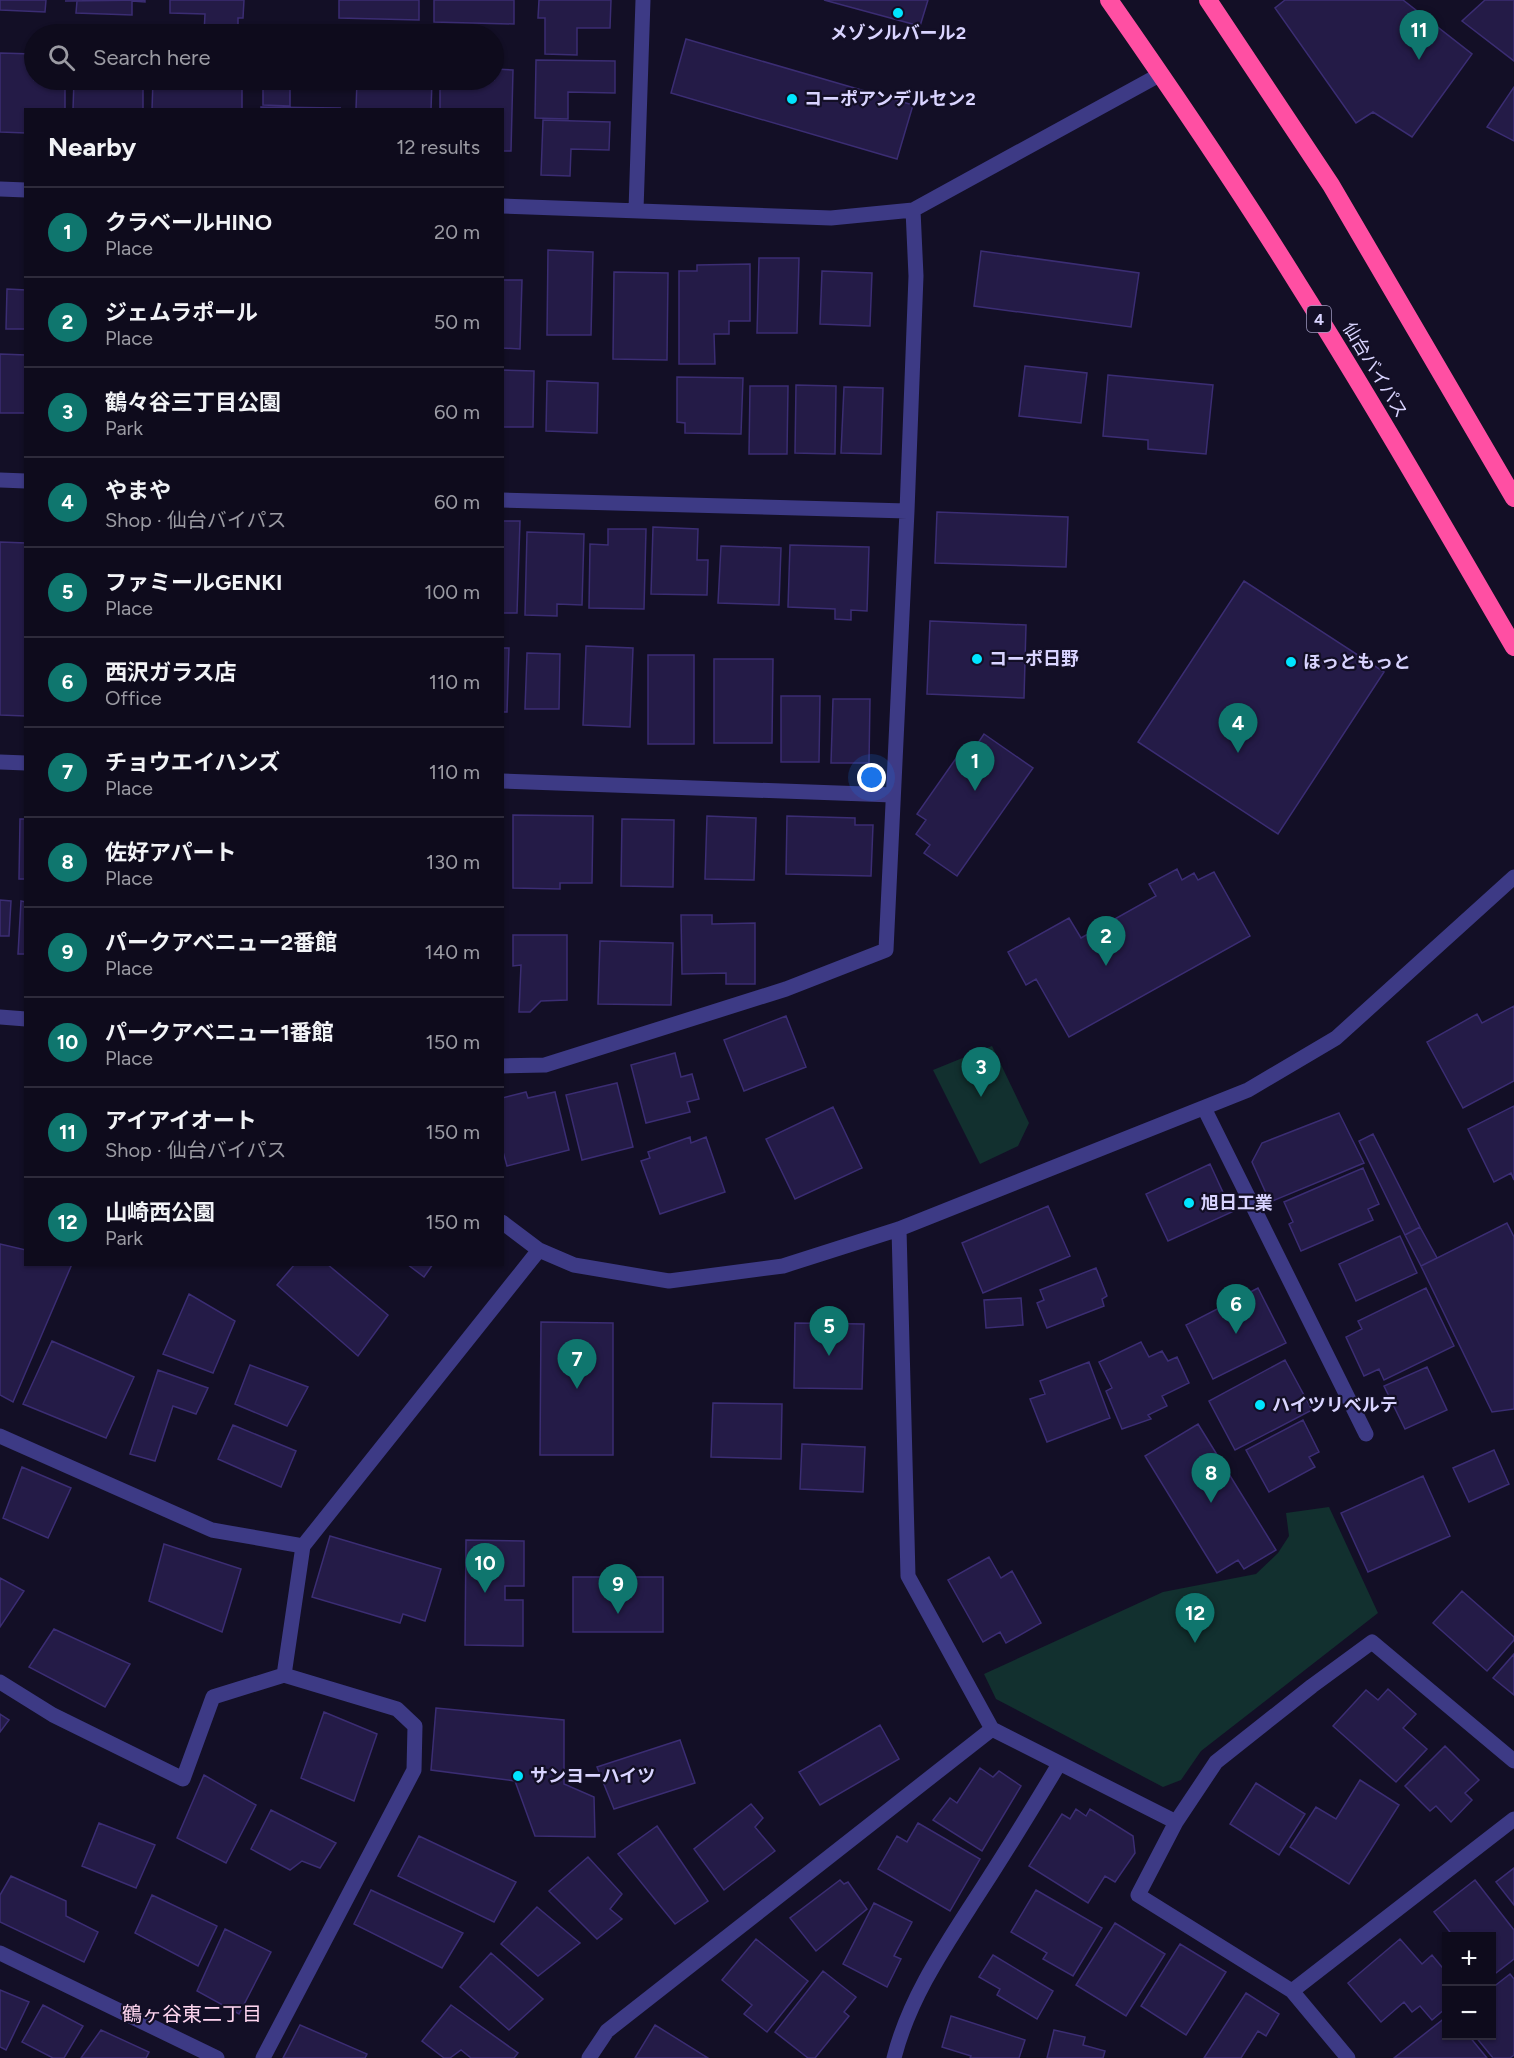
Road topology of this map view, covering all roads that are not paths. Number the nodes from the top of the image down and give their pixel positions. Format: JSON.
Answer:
{"nodes":[{"id":1,"x":643,"y":0,"type":"edge"},
{"id":2,"x":1109,"y":0,"type":"edge"},
{"id":3,"x":1208,"y":0,"type":"edge"},
{"id":4,"x":1161,"y":74,"type":"junction"},
{"id":5,"x":0,"y":189,"type":"edge"},
{"id":6,"x":24,"y":190,"type":"edge"},
{"id":7,"x":504,"y":206,"type":"edge"},
{"id":8,"x":636,"y":210,"type":"junction"},
{"id":9,"x":913,"y":210,"type":"junction"},
{"id":10,"x":0,"y":480,"type":"edge"},
{"id":11,"x":24,"y":481,"type":"edge"},
{"id":12,"x":1514,"y":498,"type":"edge"},
{"id":13,"x":504,"y":500,"type":"edge"},
{"id":14,"x":907,"y":511,"type":"junction"},
{"id":15,"x":1514,"y":647,"type":"edge"},
{"id":16,"x":0,"y":762,"type":"edge"},
{"id":17,"x":24,"y":763,"type":"edge"},
{"id":18,"x":504,"y":781,"type":"edge"},
{"id":19,"x":893,"y":795,"type":"junction"},
{"id":20,"x":1514,"y":876,"type":"edge"},
{"id":21,"x":0,"y":1017,"type":"edge"},
{"id":22,"x":24,"y":1019,"type":"edge"},
{"id":23,"x":504,"y":1066,"type":"edge"},
{"id":24,"x":1204,"y":1108,"type":"junction"},
{"id":25,"x":504,"y":1224,"type":"edge"},
{"id":26,"x":899,"y":1229,"type":"junction"},
{"id":27,"x":539,"y":1250,"type":"junction"},
{"id":28,"x":1366,"y":1434,"type":"dead end"},
{"id":29,"x":0,"y":1436,"type":"edge"},
{"id":30,"x":303,"y":1546,"type":"junction"},
{"id":31,"x":284,"y":1675,"type":"junction"},
{"id":32,"x":0,"y":1682,"type":"edge"},
{"id":33,"x":992,"y":1729,"type":"junction"},
{"id":34,"x":1514,"y":1761,"type":"edge"},
{"id":35,"x":1059,"y":1764,"type":"junction"},
{"id":36,"x":1514,"y":1819,"type":"edge"},
{"id":37,"x":1176,"y":1822,"type":"junction"},
{"id":38,"x":0,"y":1953,"type":"edge"},
{"id":39,"x":1292,"y":1991,"type":"junction"},
{"id":40,"x":217,"y":2058,"type":"edge"},
{"id":41,"x":263,"y":2058,"type":"edge"},
{"id":42,"x":589,"y":2058,"type":"edge"},
{"id":43,"x":894,"y":2058,"type":"edge"},
{"id":44,"x":1348,"y":2058,"type":"edge"}],
"edges":[{"from":1,"to":8,"type":"street"},
{"from":2,"to":4,"type":"highway","name":"仙台バイパス","number":"4"},
{"from":3,"to":12,"type":"highway"},
{"from":4,"to":9,"type":"street"},
{"from":4,"to":15,"type":"highway","name":"仙台バイパス","number":"4"},
{"from":5,"to":6,"type":"street"},
{"from":7,"to":8,"type":"street"},
{"from":8,"to":9,"type":"street"},
{"from":9,"to":14,"type":"street"},
{"from":10,"to":11,"type":"street"},
{"from":13,"to":14,"type":"street"},
{"from":14,"to":19,"type":"street"},
{"from":16,"to":17,"type":"street"},
{"from":18,"to":19,"type":"street"},
{"from":19,"to":23,"type":"street"},
{"from":20,"to":24,"type":"street"},
{"from":21,"to":22,"type":"street"},
{"from":24,"to":26,"type":"street"},
{"from":24,"to":28,"type":"street"},
{"from":25,"to":27,"type":"street"},
{"from":26,"to":27,"type":"street"},
{"from":26,"to":33,"type":"street"},
{"from":27,"to":30,"type":"street"},
{"from":29,"to":30,"type":"street"},
{"from":30,"to":31,"type":"street"},
{"from":31,"to":32,"type":"street"},
{"from":31,"to":41,"type":"street"},
{"from":33,"to":35,"type":"street"},
{"from":33,"to":42,"type":"street"},
{"from":34,"to":37,"type":"street"},
{"from":35,"to":37,"type":"street"},
{"from":35,"to":43,"type":"street"},
{"from":36,"to":39,"type":"street"},
{"from":37,"to":39,"type":"street"},
{"from":38,"to":40,"type":"street"},
{"from":39,"to":44,"type":"street"}]}
